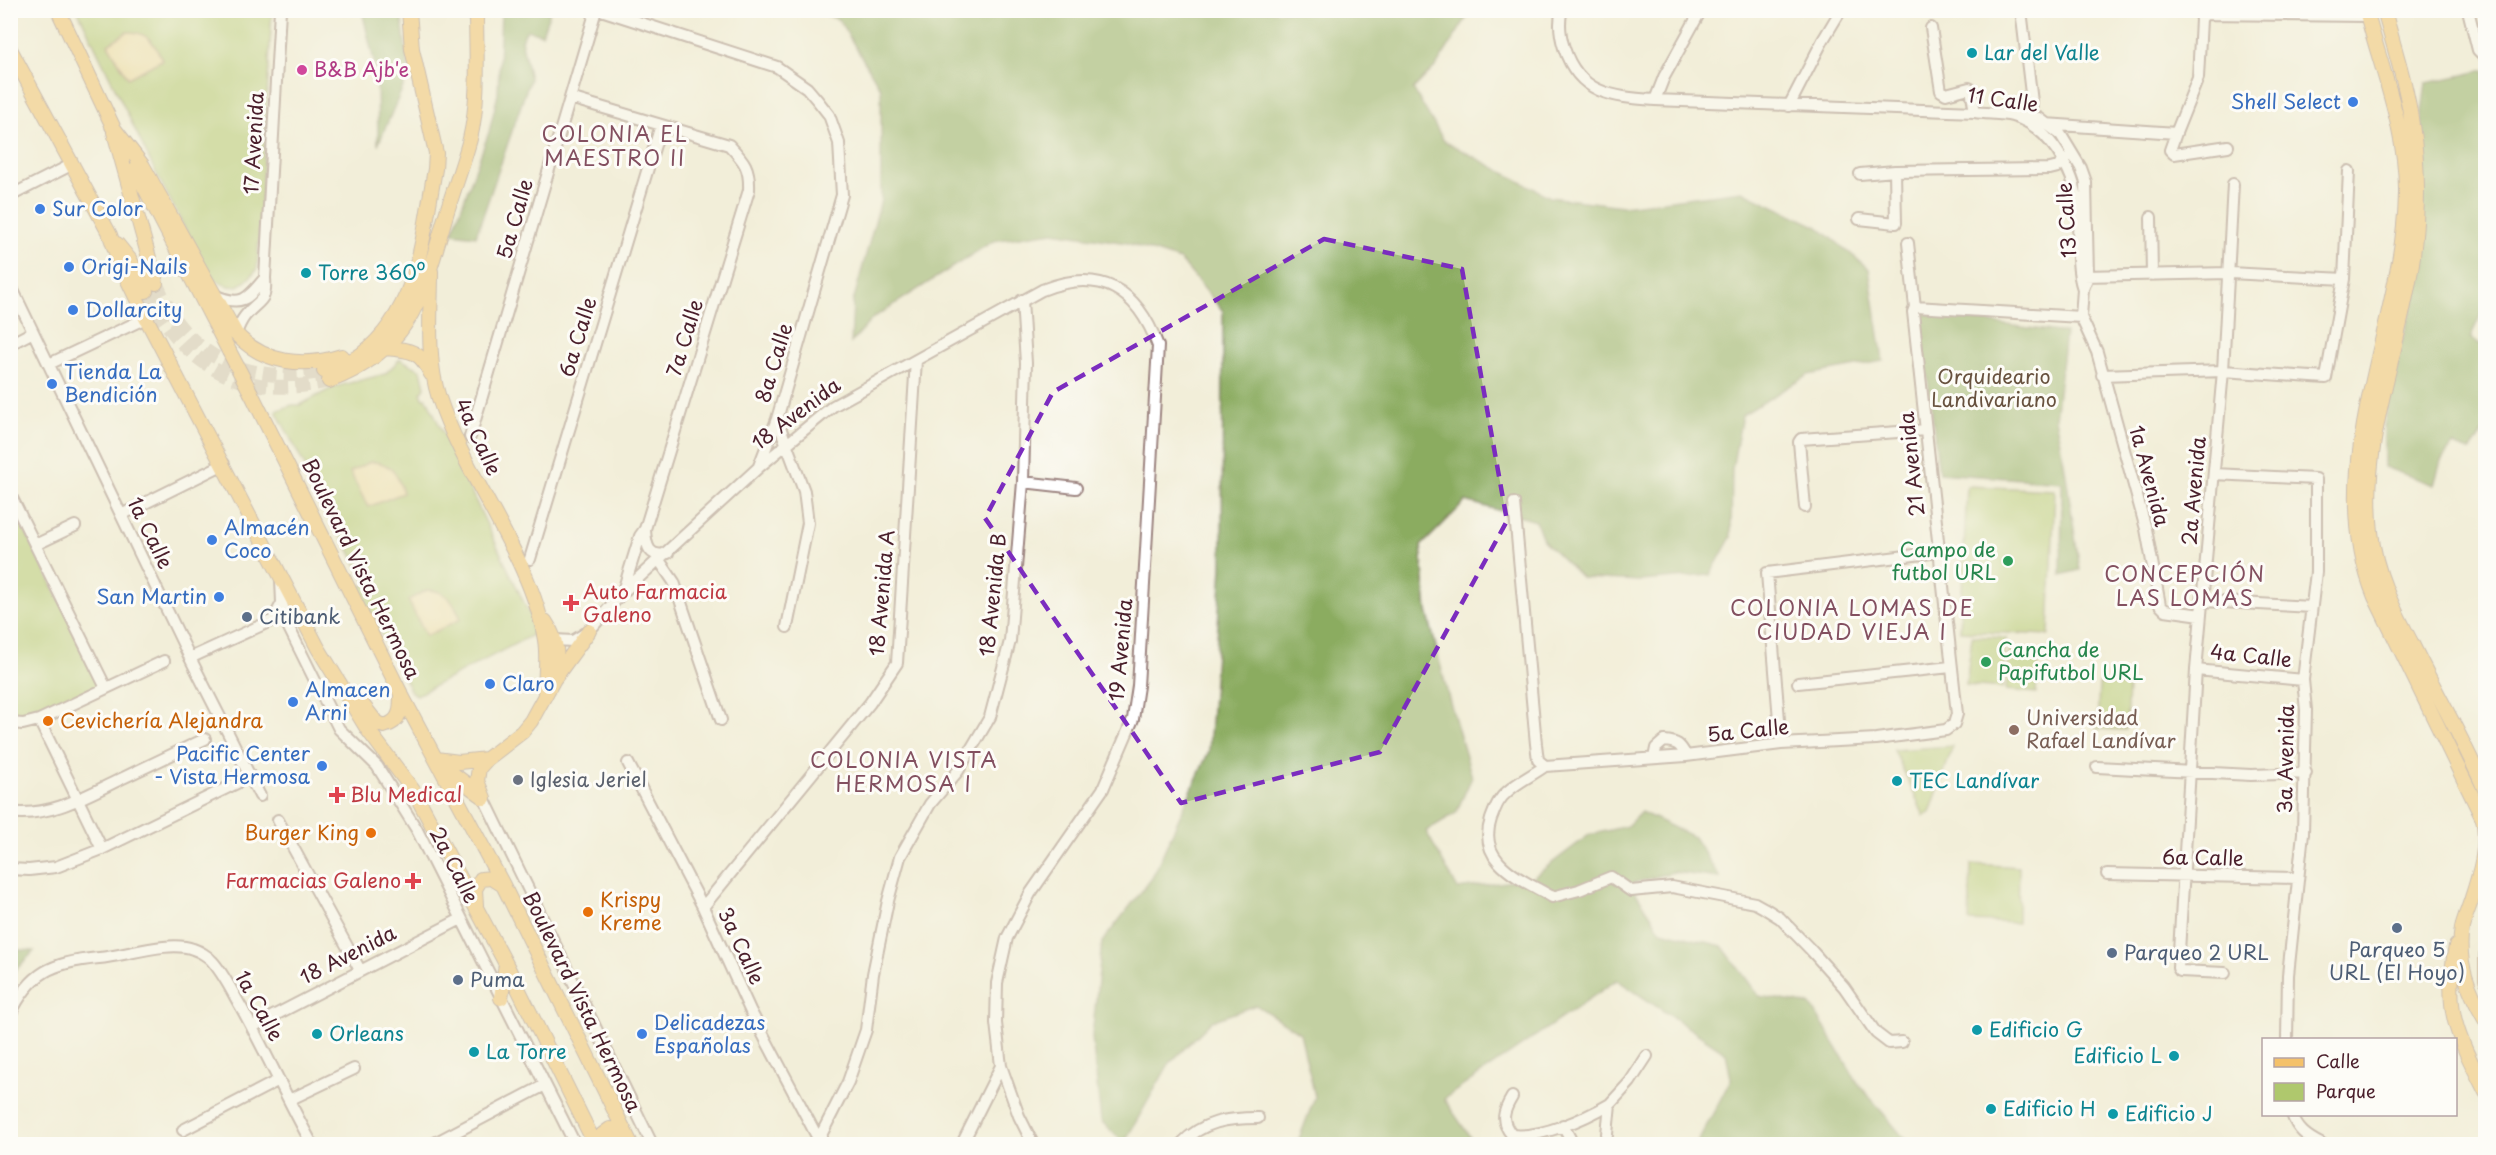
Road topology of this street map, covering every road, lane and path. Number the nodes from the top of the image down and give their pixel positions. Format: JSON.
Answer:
{"nodes":[{"id":1,"x":58,"y":10,"type":"edge"},
{"id":2,"x":280,"y":10,"type":"edge"},
{"id":3,"x":409,"y":10,"type":"edge"},
{"id":4,"x":476,"y":10,"type":"edge"},
{"id":5,"x":596,"y":10,"type":"edge"},
{"id":6,"x":601,"y":10,"type":"edge"},
{"id":7,"x":1562,"y":10,"type":"edge"},
{"id":8,"x":1701,"y":10,"type":"edge"},
{"id":9,"x":1841,"y":10,"type":"edge"},
{"id":10,"x":2021,"y":10,"type":"edge"},
{"id":11,"x":2384,"y":10,"type":"edge"},
{"id":12,"x":2468,"y":10,"type":"edge"},
{"id":13,"x":2366,"y":13,"type":"edge"},
{"id":14,"x":1931,"y":28,"type":"dead end"},
{"id":15,"x":10,"y":49,"type":"edge"},
{"id":16,"x":2486,"y":58,"type":"edge"},
{"id":17,"x":570,"y":98,"type":"junction"},
{"id":18,"x":1655,"y":100,"type":"junction"},
{"id":19,"x":1789,"y":106,"type":"junction"},
{"id":20,"x":1975,"y":112,"type":"junction"},
{"id":21,"x":2013,"y":116,"type":"joint"},
{"id":22,"x":2029,"y":120,"type":"junction"},
{"id":23,"x":2047,"y":124,"type":"junction"},
{"id":24,"x":661,"y":125,"type":"junction"},
{"id":25,"x":112,"y":126,"type":"junction"},
{"id":26,"x":2176,"y":133,"type":"junction"},
{"id":27,"x":2069,"y":146,"type":"junction"},
{"id":28,"x":2228,"y":146,"type":"dead end"},
{"id":29,"x":2064,"y":163,"type":"junction"},
{"id":30,"x":71,"y":165,"type":"junction"},
{"id":31,"x":1894,"y":171,"type":"junction"},
{"id":32,"x":2349,"y":171,"type":"dead end"},
{"id":33,"x":1860,"y":174,"type":"dead end"},
{"id":34,"x":2233,"y":184,"type":"dead end"},
{"id":35,"x":10,"y":196,"type":"edge"},
{"id":36,"x":2151,"y":217,"type":"dead end"},
{"id":37,"x":1859,"y":219,"type":"dead end"},
{"id":38,"x":110,"y":235,"type":"junction"},
{"id":39,"x":1908,"y":243,"type":"dead end"},
{"id":40,"x":431,"y":271,"type":"junction"},
{"id":41,"x":2230,"y":273,"type":"junction"},
{"id":42,"x":2152,"y":275,"type":"junction"},
{"id":43,"x":2084,"y":277,"type":"junction"},
{"id":44,"x":265,"y":278,"type":"junction"},
{"id":45,"x":2344,"y":279,"type":"junction"},
{"id":46,"x":10,"y":284,"type":"edge"},
{"id":47,"x":213,"y":295,"type":"junction"},
{"id":48,"x":1022,"y":300,"type":"junction"},
{"id":49,"x":1133,"y":301,"type":"joint"},
{"id":50,"x":1915,"y":307,"type":"junction"},
{"id":51,"x":2081,"y":317,"type":"junction"},
{"id":52,"x":146,"y":318,"type":"junction"},
{"id":53,"x":33,"y":332,"type":"junction"},
{"id":54,"x":236,"y":334,"type":"junction"},
{"id":55,"x":10,"y":344,"type":"edge"},
{"id":56,"x":368,"y":348,"type":"junction"},
{"id":57,"x":385,"y":348,"type":"junction"},
{"id":58,"x":916,"y":360,"type":"junction"},
{"id":59,"x":49,"y":364,"type":"junction"},
{"id":60,"x":2223,"y":371,"type":"junction"},
{"id":61,"x":2102,"y":375,"type":"junction"},
{"id":62,"x":434,"y":380,"type":"junction"},
{"id":63,"x":777,"y":419,"type":"junction"},
{"id":64,"x":1926,"y":430,"type":"junction"},
{"id":65,"x":470,"y":437,"type":"dead end"},
{"id":66,"x":786,"y":444,"type":"junction"},
{"id":67,"x":224,"y":464,"type":"junction"},
{"id":68,"x":759,"y":467,"type":"junction"},
{"id":69,"x":2214,"y":474,"type":"junction"},
{"id":70,"x":1023,"y":482,"type":"junction"},
{"id":71,"x":1076,"y":488,"type":"dead end"},
{"id":72,"x":10,"y":494,"type":"edge"},
{"id":73,"x":1514,"y":503,"type":"dead end"},
{"id":74,"x":1805,"y":507,"type":"dead end"},
{"id":75,"x":121,"y":515,"type":"junction"},
{"id":76,"x":75,"y":526,"type":"dead end"},
{"id":77,"x":645,"y":529,"type":"junction"},
{"id":78,"x":35,"y":545,"type":"junction"},
{"id":79,"x":1939,"y":552,"type":"junction"},
{"id":80,"x":664,"y":556,"type":"junction"},
{"id":81,"x":530,"y":559,"type":"dead end"},
{"id":82,"x":281,"y":578,"type":"junction"},
{"id":83,"x":622,"y":593,"type":"junction"},
{"id":84,"x":2203,"y":601,"type":"junction"},
{"id":85,"x":282,"y":603,"type":"junction"},
{"id":86,"x":2311,"y":607,"type":"junction"},
{"id":87,"x":537,"y":608,"type":"junction"},
{"id":88,"x":2201,"y":615,"type":"junction"},
{"id":89,"x":273,"y":620,"type":"junction"},
{"id":90,"x":541,"y":624,"type":"junction"},
{"id":91,"x":288,"y":626,"type":"junction"},
{"id":92,"x":787,"y":627,"type":"dead end"},
{"id":93,"x":589,"y":631,"type":"junction"},
{"id":94,"x":555,"y":640,"type":"junction"},
{"id":95,"x":318,"y":648,"type":"junction"},
{"id":96,"x":190,"y":658,"type":"junction"},
{"id":97,"x":164,"y":661,"type":"dead end"},
{"id":98,"x":1951,"y":667,"type":"junction"},
{"id":99,"x":2196,"y":670,"type":"junction"},
{"id":100,"x":554,"y":679,"type":"junction"},
{"id":101,"x":2303,"y":680,"type":"junction"},
{"id":102,"x":1798,"y":682,"type":"dead end"},
{"id":103,"x":106,"y":688,"type":"junction"},
{"id":104,"x":401,"y":694,"type":"junction"},
{"id":105,"x":545,"y":695,"type":"junction"},
{"id":106,"x":39,"y":720,"type":"junction"},
{"id":107,"x":721,"y":720,"type":"dead end"},
{"id":108,"x":10,"y":723,"type":"edge"},
{"id":109,"x":1954,"y":724,"type":"joint"},
{"id":110,"x":205,"y":739,"type":"dead end"},
{"id":111,"x":1781,"y":744,"type":"junction"},
{"id":112,"x":1686,"y":756,"type":"junction"},
{"id":113,"x":1654,"y":758,"type":"junction"},
{"id":114,"x":487,"y":759,"type":"junction"},
{"id":115,"x":437,"y":761,"type":"junction"},
{"id":116,"x":628,"y":763,"type":"dead end"},
{"id":117,"x":1545,"y":766,"type":"junction"},
{"id":118,"x":2097,"y":767,"type":"dead end"},
{"id":119,"x":2189,"y":773,"type":"junction"},
{"id":120,"x":2306,"y":773,"type":"junction"},
{"id":121,"x":237,"y":783,"type":"dead end"},
{"id":122,"x":2486,"y":792,"type":"edge"},
{"id":123,"x":260,"y":796,"type":"dead end"},
{"id":124,"x":484,"y":798,"type":"junction"},
{"id":125,"x":77,"y":800,"type":"junction"},
{"id":126,"x":10,"y":812,"type":"edge"},
{"id":127,"x":278,"y":820,"type":"dead end"},
{"id":128,"x":102,"y":849,"type":"junction"},
{"id":129,"x":10,"y":869,"type":"edge"},
{"id":130,"x":2107,"y":874,"type":"dead end"},
{"id":131,"x":2183,"y":876,"type":"junction"},
{"id":132,"x":2298,"y":878,"type":"junction"},
{"id":133,"x":503,"y":885,"type":"junction"},
{"id":134,"x":703,"y":907,"type":"junction"},
{"id":135,"x":477,"y":910,"type":"junction"},
{"id":136,"x":461,"y":919,"type":"junction"},
{"id":137,"x":2462,"y":927,"type":"junction"},
{"id":138,"x":2486,"y":955,"type":"edge"},
{"id":139,"x":506,"y":964,"type":"junction"},
{"id":140,"x":360,"y":970,"type":"junction"},
{"id":141,"x":2225,"y":974,"type":"dead end"},
{"id":142,"x":2486,"y":980,"type":"edge"},
{"id":143,"x":501,"y":998,"type":"junction"},
{"id":144,"x":10,"y":1015,"type":"edge"},
{"id":145,"x":2486,"y":1021,"type":"edge"},
{"id":146,"x":252,"y":1027,"type":"junction"},
{"id":147,"x":2287,"y":1038,"type":"edge"},
{"id":148,"x":1902,"y":1042,"type":"dead end"},
{"id":149,"x":1647,"y":1056,"type":"dead end"},
{"id":150,"x":1001,"y":1066,"type":"junction"},
{"id":151,"x":354,"y":1070,"type":"dead end"},
{"id":152,"x":279,"y":1080,"type":"junction"},
{"id":153,"x":545,"y":1085,"type":"junction"},
{"id":154,"x":2486,"y":1092,"type":"edge"},
{"id":155,"x":1512,"y":1097,"type":"dead end"},
{"id":156,"x":289,"y":1100,"type":"junction"},
{"id":157,"x":1610,"y":1104,"type":"junction"},
{"id":158,"x":2293,"y":1116,"type":"edge"},
{"id":159,"x":1258,"y":1118,"type":"dead end"},
{"id":160,"x":1563,"y":1125,"type":"junction"},
{"id":161,"x":183,"y":1130,"type":"dead end"},
{"id":162,"x":820,"y":1142,"type":"edge"},
{"id":163,"x":312,"y":1144,"type":"edge"},
{"id":164,"x":434,"y":1144,"type":"edge"},
{"id":165,"x":575,"y":1144,"type":"edge"},
{"id":166,"x":596,"y":1144,"type":"edge"},
{"id":167,"x":603,"y":1144,"type":"edge"},
{"id":168,"x":624,"y":1144,"type":"edge"},
{"id":169,"x":631,"y":1144,"type":"edge"},
{"id":170,"x":652,"y":1144,"type":"edge"},
{"id":171,"x":962,"y":1144,"type":"edge"},
{"id":172,"x":1033,"y":1144,"type":"edge"},
{"id":173,"x":1181,"y":1144,"type":"edge"},
{"id":174,"x":1573,"y":1144,"type":"edge"},
{"id":175,"x":1606,"y":1144,"type":"edge"},
{"id":176,"x":2321,"y":1144,"type":"edge"}],
"edges":[{"from":1,"to":25,"type":"main road","name":"Boulevard Vista Hermosa"},
{"from":2,"to":44,"type":"street","name":"17 Avenida"},
{"from":3,"to":56,"type":"main road"},
{"from":4,"to":40,"type":"main road"},
{"from":5,"to":17,"type":"street","name":"5a Calle"},
{"from":6,"to":63,"type":"street","name":"8a Calle"},
{"from":7,"to":18,"type":"street","name":"11 Calle"},
{"from":8,"to":18,"type":"street"},
{"from":9,"to":19,"type":"street"},
{"from":10,"to":22,"type":"street"},
{"from":11,"to":122,"type":"main road"},
{"from":12,"to":16,"type":"street"},
{"from":13,"to":26,"type":"street"},
{"from":13,"to":137,"type":"main road"},
{"from":14,"to":20,"type":"street"},
{"from":15,"to":30,"type":"main road"},
{"from":17,"to":24,"type":"street"},
{"from":17,"to":65,"type":"street","name":"5a Calle"},
{"from":18,"to":19,"type":"street","name":"11 Calle"},
{"from":19,"to":20,"type":"street","name":"11 Calle"},
{"from":20,"to":21,"type":"street","name":"11 Calle"},
{"from":21,"to":22,"type":"street","name":"13 Calle"},
{"from":22,"to":23,"type":"street","name":"13 Calle"},
{"from":22,"to":29,"type":"street","name":"13 Calle"},
{"from":23,"to":26,"type":"street","name":"11 Calle"},
{"from":23,"to":27,"type":"street","name":"13 Calle"},
{"from":24,"to":77,"type":"street","name":"7a Calle"},
{"from":24,"to":81,"type":"street","name":"6a Calle"},
{"from":25,"to":38,"type":"main road"},
{"from":25,"to":47,"type":"main road"},
{"from":25,"to":104,"type":"main road","name":"Boulevard Vista Hermosa","bridge":true},
{"from":26,"to":28,"type":"street"},
{"from":27,"to":29,"type":"street"},
{"from":27,"to":43,"type":"street","name":"13 Calle"},
{"from":29,"to":31,"type":"street"},
{"from":29,"to":43,"type":"street","name":"13 Calle"},
{"from":30,"to":35,"type":"street"},
{"from":30,"to":38,"type":"main road"},
{"from":31,"to":33,"type":"street"},
{"from":31,"to":37,"type":"street"},
{"from":32,"to":45,"type":"street"},
{"from":34,"to":41,"type":"street","name":"2a Avenida"},
{"from":36,"to":42,"type":"street"},
{"from":38,"to":52,"type":"main road"},
{"from":39,"to":50,"type":"street","name":"21 Avenida"},
{"from":40,"to":57,"type":"main road"},
{"from":40,"to":62,"type":"main road","name":"4a Calle"},
{"from":41,"to":42,"type":"street"},
{"from":41,"to":45,"type":"street"},
{"from":41,"to":60,"type":"street","name":"2a Avenida"},
{"from":42,"to":43,"type":"street"},
{"from":43,"to":51,"type":"street","name":"13 Calle"},
{"from":44,"to":47,"type":"street"},
{"from":44,"to":54,"type":"street","name":"17 Avenida"},
{"from":45,"to":60,"type":"street"},
{"from":46,"to":53,"type":"street","name":"1a Calle"},
{"from":47,"to":54,"type":"main road"},
{"from":48,"to":49,"type":"street","name":"18 Avenida"},
{"from":48,"to":58,"type":"street","name":"18 Avenida"},
{"from":48,"to":70,"type":"street","name":"18 Avenida B"},
{"from":49,"to":150,"type":"street","name":"19 Avenida"},
{"from":50,"to":51,"type":"street"},
{"from":50,"to":64,"type":"street","name":"21 Avenida"},
{"from":51,"to":61,"type":"street","name":"1a Avenida"},
{"from":52,"to":59,"type":"street"},
{"from":52,"to":67,"type":"main road"},
{"from":53,"to":55,"type":"street"},
{"from":53,"to":59,"type":"street","name":"1a Calle"},
{"from":54,"to":56,"type":"main road"},
{"from":56,"to":57,"type":"main road"},
{"from":57,"to":62,"type":"main road"},
{"from":58,"to":66,"type":"street","name":"18 Avenida"},
{"from":58,"to":134,"type":"street","name":"18 Avenida A"},
{"from":59,"to":75,"type":"street","name":"1a Calle"},
{"from":60,"to":61,"type":"street"},
{"from":60,"to":69,"type":"street","name":"2a Avenida"},
{"from":61,"to":88,"type":"street","name":"1a Avenida"},
{"from":62,"to":87,"type":"main road","name":"4a Calle"},
{"from":63,"to":66,"type":"street","name":"8a Calle"},
{"from":63,"to":68,"type":"street"},
{"from":64,"to":74,"type":"street"},
{"from":64,"to":79,"type":"street","name":"21 Avenida"},
{"from":66,"to":68,"type":"street","name":"18 Avenida"},
{"from":66,"to":92,"type":"street","name":"8a Calle"},
{"from":67,"to":75,"type":"street"},
{"from":67,"to":82,"type":"main road"},
{"from":68,"to":80,"type":"street","name":"18 Avenida"},
{"from":69,"to":84,"type":"street","name":"2a Avenida"},
{"from":69,"to":86,"type":"street","name":"3a Avenida"},
{"from":70,"to":71,"type":"street"},
{"from":70,"to":162,"type":"street","name":"18 Avenida B"},
{"from":72,"to":78,"type":"street"},
{"from":73,"to":117,"type":"street"},
{"from":75,"to":96,"type":"street","name":"1a Calle"},
{"from":76,"to":78,"type":"street"},
{"from":77,"to":80,"type":"street"},
{"from":77,"to":83,"type":"street","name":"7a Calle"},
{"from":78,"to":103,"type":"street"},
{"from":79,"to":98,"type":"street","name":"21 Avenida"},
{"from":79,"to":111,"type":"street"},
{"from":80,"to":83,"type":"street","name":"18 Avenida"},
{"from":80,"to":107,"type":"street"},
{"from":82,"to":85,"type":"street","name":"2a Calle"},
{"from":82,"to":95,"type":"main road"},
{"from":83,"to":93,"type":"street","name":"18 Avenida"},
{"from":84,"to":86,"type":"street"},
{"from":84,"to":88,"type":"street","name":"2a Avenida"},
{"from":85,"to":89,"type":"street"},
{"from":85,"to":91,"type":"street","name":"2a Calle"},
{"from":86,"to":101,"type":"street","name":"3a Avenida"},
{"from":87,"to":90,"type":"main road","name":"4a Calle"},
{"from":87,"to":94,"type":"main road","name":"4a Calle"},
{"from":88,"to":99,"type":"street","name":"2a Avenida"},
{"from":89,"to":91,"type":"street"},
{"from":89,"to":96,"type":"street"},
{"from":90,"to":94,"type":"main road"},
{"from":90,"to":105,"type":"main road","name":"4a Calle"},
{"from":91,"to":136,"type":"street","name":"2a Calle"},
{"from":93,"to":94,"type":"street","name":"18 Avenida"},
{"from":93,"to":100,"type":"main road"},
{"from":94,"to":100,"type":"main road","name":"4a Calle"},
{"from":95,"to":104,"type":"main road"},
{"from":95,"to":135,"type":"main road"},
{"from":96,"to":123,"type":"street","name":"1a Calle"},
{"from":97,"to":103,"type":"street"},
{"from":98,"to":102,"type":"street"},
{"from":98,"to":109,"type":"street","name":"21 Avenida"},
{"from":99,"to":101,"type":"street","name":"4a Calle"},
{"from":99,"to":119,"type":"street","name":"2a Avenida"},
{"from":100,"to":105,"type":"main road"},
{"from":101,"to":120,"type":"street","name":"3a Avenida"},
{"from":103,"to":106,"type":"street"},
{"from":104,"to":115,"type":"main road","name":"Boulevard Vista Hermosa"},
{"from":105,"to":114,"type":"main road"},
{"from":106,"to":108,"type":"street"},
{"from":106,"to":125,"type":"street"},
{"from":109,"to":111,"type":"street","name":"5a Calle"},
{"from":110,"to":125,"type":"street"},
{"from":111,"to":112,"type":"street","name":"5a Calle"},
{"from":112,"to":113,"type":"street","name":"5a Calle"},
{"from":112,"to":113,"type":"street"},
{"from":113,"to":117,"type":"street","name":"5a Calle"},
{"from":114,"to":115,"type":"main road"},
{"from":114,"to":124,"type":"main road"},
{"from":115,"to":124,"type":"main road"},
{"from":115,"to":133,"type":"main road","name":"Boulevard Vista Hermosa"},
{"from":116,"to":134,"type":"street","name":"3a Calle"},
{"from":117,"to":148,"type":"street"},
{"from":118,"to":119,"type":"street"},
{"from":119,"to":120,"type":"street"},
{"from":119,"to":131,"type":"street","name":"2a Avenida"},
{"from":120,"to":132,"type":"street","name":"3a Avenida"},
{"from":121,"to":128,"type":"street"},
{"from":124,"to":170,"type":"street"},
{"from":125,"to":126,"type":"street"},
{"from":125,"to":128,"type":"street"},
{"from":127,"to":140,"type":"street"},
{"from":128,"to":129,"type":"street"},
{"from":130,"to":131,"type":"street","name":"6a Calle"},
{"from":131,"to":132,"type":"street","name":"6a Calle"},
{"from":131,"to":141,"type":"street","name":"2a Avenida"},
{"from":132,"to":147,"type":"street","name":"3a Avenida"},
{"from":133,"to":135,"type":"main road"},
{"from":133,"to":169,"type":"main road","name":"Boulevard Vista Hermosa"},
{"from":134,"to":162,"type":"street","name":"3a Calle"},
{"from":135,"to":139,"type":"main road"},
{"from":136,"to":140,"type":"street","name":"18 Avenida"},
{"from":136,"to":143,"type":"street","name":"2a Calle"},
{"from":137,"to":145,"type":"main road"},
{"from":137,"to":154,"type":"main road"},
{"from":138,"to":142,"type":"main road"},
{"from":139,"to":143,"type":"main road"},
{"from":139,"to":166,"type":"main road"},
{"from":140,"to":146,"type":"street","name":"18 Avenida"},
{"from":143,"to":153,"type":"street","name":"2a Calle"},
{"from":144,"to":146,"type":"street","name":"1a Calle"},
{"from":146,"to":152,"type":"street","name":"1a Calle"},
{"from":149,"to":157,"type":"street"},
{"from":150,"to":171,"type":"street"},
{"from":150,"to":172,"type":"street"},
{"from":151,"to":156,"type":"street"},
{"from":152,"to":156,"type":"street","name":"1a Calle"},
{"from":152,"to":161,"type":"street"},
{"from":153,"to":164,"type":"street"},
{"from":153,"to":165,"type":"street","name":"2a Calle"},
{"from":155,"to":160,"type":"street"},
{"from":156,"to":163,"type":"street","name":"1a Calle"},
{"from":157,"to":160,"type":"street"},
{"from":157,"to":175,"type":"street"},
{"from":158,"to":176,"type":"street"},
{"from":159,"to":173,"type":"street"},
{"from":160,"to":174,"type":"street"},
{"from":167,"to":168,"type":"main road"}]}
